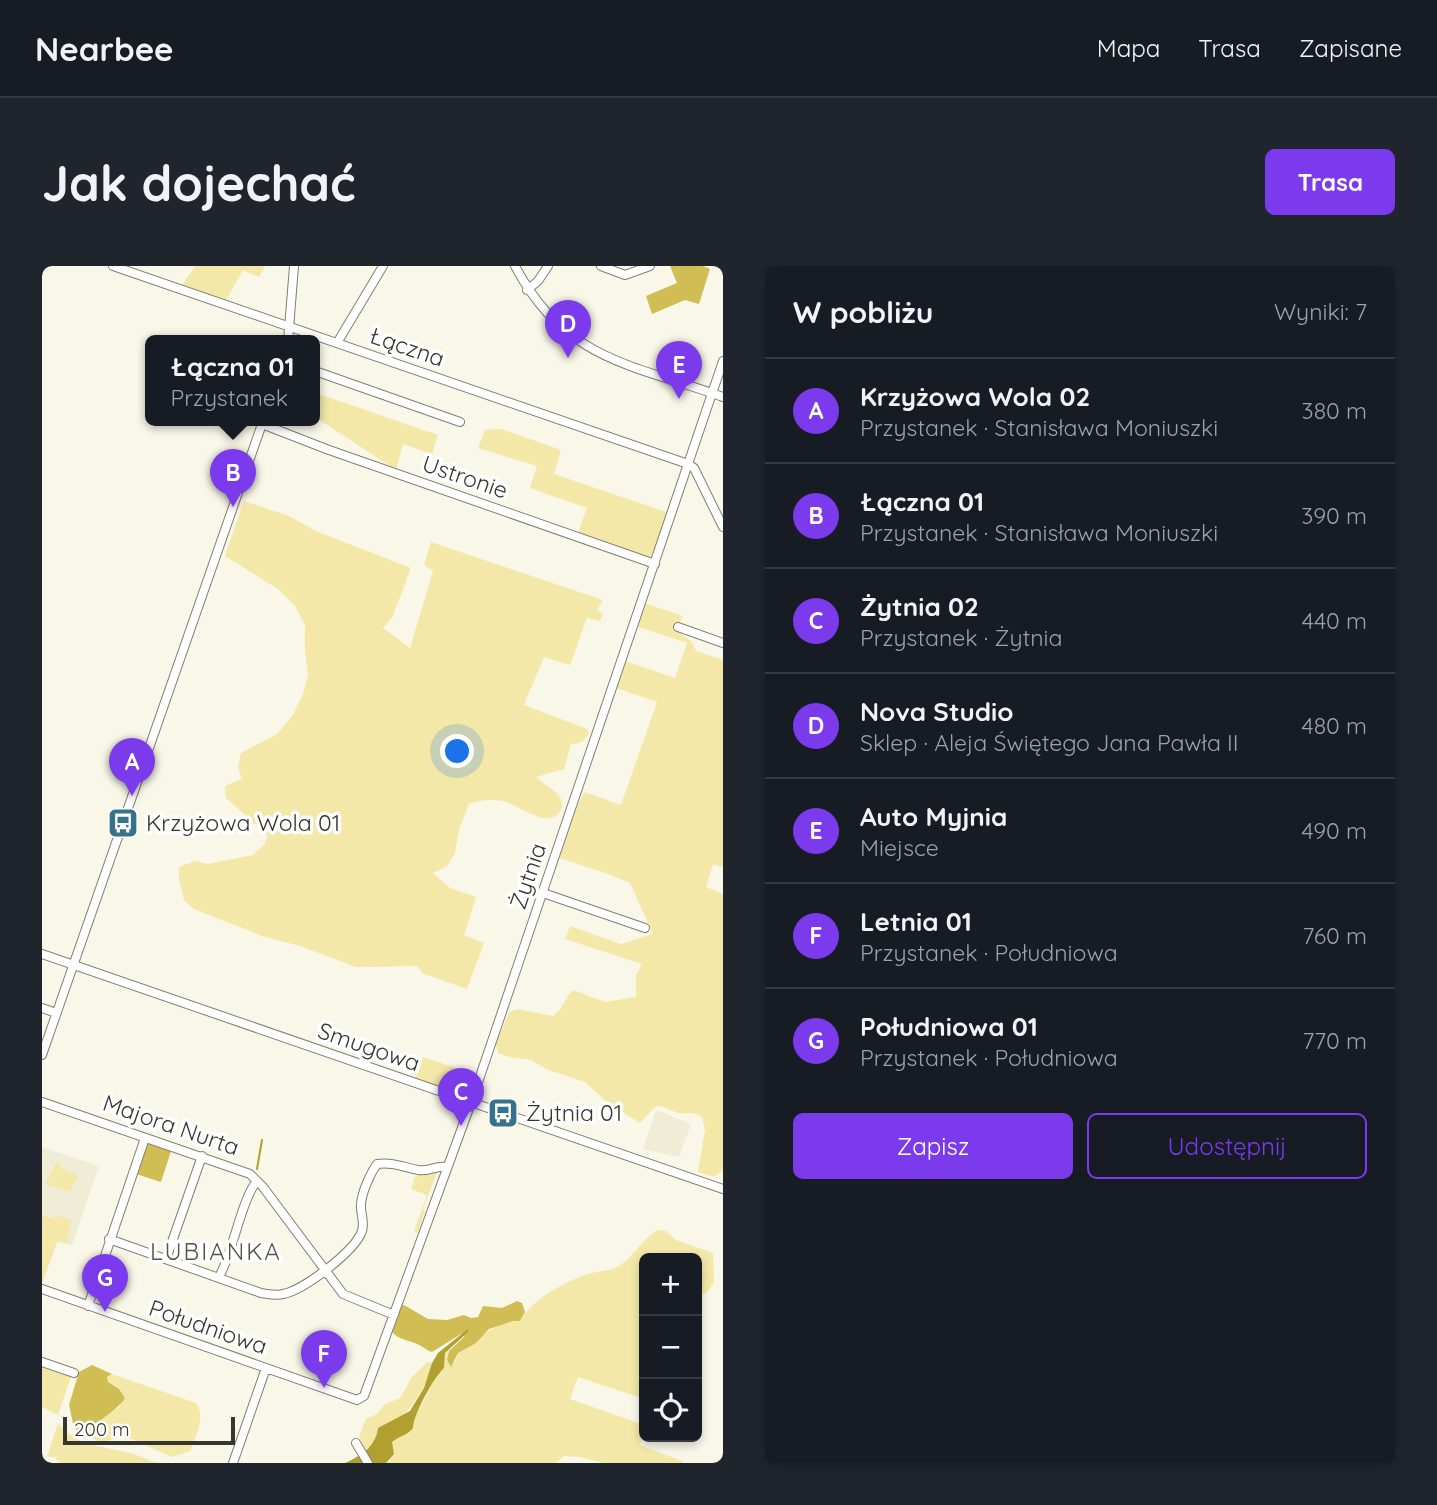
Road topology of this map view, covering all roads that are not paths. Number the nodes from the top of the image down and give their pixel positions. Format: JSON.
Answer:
{"nodes":[{"id":1,"x":113,"y":266,"type":"edge"},
{"id":2,"x":294,"y":266,"type":"edge"},
{"id":3,"x":383,"y":266,"type":"edge"},
{"id":4,"x":515,"y":266,"type":"edge"},
{"id":5,"x":548,"y":266,"type":"edge"},
{"id":6,"x":601,"y":266,"type":"edge"},
{"id":7,"x":650,"y":266,"type":"edge"},
{"id":8,"x":527,"y":290,"type":"junction"},
{"id":9,"x":289,"y":327,"type":"junction"},
{"id":10,"x":288,"y":335,"type":"edge"},
{"id":11,"x":313,"y":335,"type":"edge"},
{"id":12,"x":320,"y":337,"type":"edge"},
{"id":13,"x":337,"y":343,"type":"junction"},
{"id":14,"x":723,"y":361,"type":"edge"},
{"id":15,"x":320,"y":373,"type":"edge"},
{"id":16,"x":712,"y":393,"type":"junction"},
{"id":17,"x":723,"y":397,"type":"edge"},
{"id":18,"x":460,"y":422,"type":"dead end"},
{"id":19,"x":262,"y":426,"type":"edge"},
{"id":20,"x":270,"y":426,"type":"edge"},
{"id":21,"x":688,"y":464,"type":"junction"},
{"id":22,"x":723,"y":527,"type":"edge"},
{"id":23,"x":655,"y":564,"type":"junction"},
{"id":24,"x":678,"y":627,"type":"dead end"},
{"id":25,"x":723,"y":643,"type":"edge"},
{"id":26,"x":543,"y":893,"type":"junction"},
{"id":27,"x":645,"y":928,"type":"dead end"},
{"id":28,"x":42,"y":954,"type":"edge"},
{"id":29,"x":73,"y":965,"type":"junction"},
{"id":30,"x":42,"y":1008,"type":"edge"},
{"id":31,"x":56,"y":1013,"type":"junction"},
{"id":32,"x":42,"y":1055,"type":"edge"},
{"id":33,"x":42,"y":1102,"type":"edge"},
{"id":34,"x":471,"y":1103,"type":"junction"},
{"id":35,"x":145,"y":1138,"type":"junction"},
{"id":36,"x":202,"y":1156,"type":"junction"},
{"id":37,"x":447,"y":1167,"type":"junction"},
{"id":38,"x":257,"y":1181,"type":"junction"},
{"id":39,"x":723,"y":1189,"type":"edge"},
{"id":40,"x":109,"y":1239,"type":"junction"},
{"id":41,"x":166,"y":1259,"type":"junction"},
{"id":42,"x":324,"y":1270,"type":"junction"},
{"id":43,"x":219,"y":1277,"type":"junction"},
{"id":44,"x":42,"y":1290,"type":"edge"},
{"id":45,"x":88,"y":1306,"type":"junction"},
{"id":46,"x":394,"y":1315,"type":"junction"},
{"id":47,"x":42,"y":1362,"type":"edge"},
{"id":48,"x":266,"y":1368,"type":"junction"},
{"id":49,"x":74,"y":1373,"type":"dead end"},
{"id":50,"x":361,"y":1399,"type":"joint"},
{"id":51,"x":356,"y":1443,"type":"dead end"},
{"id":52,"x":233,"y":1463,"type":"edge"},
{"id":53,"x":368,"y":1463,"type":"edge"}],
"edges":[{"from":1,"to":9,"type":"street","name":"Łączna"},
{"from":2,"to":9,"type":"street"},
{"from":3,"to":13,"type":"street"},
{"from":4,"to":8,"type":"street"},
{"from":5,"to":8,"type":"street"},
{"from":6,"to":7,"type":"street"},
{"from":8,"to":16,"type":"street"},
{"from":9,"to":10,"type":"street"},
{"from":9,"to":11,"type":"street","name":"Łączna"},
{"from":12,"to":13,"type":"street","name":"Łączna"},
{"from":13,"to":21,"type":"street","name":"Łączna"},
{"from":14,"to":16,"type":"street","name":"Żytnia"},
{"from":15,"to":18,"type":"street"},
{"from":16,"to":17,"type":"street"},
{"from":16,"to":21,"type":"street","name":"Żytnia"},
{"from":19,"to":29,"type":"street"},
{"from":20,"to":23,"type":"street","name":"Ustronie"},
{"from":21,"to":22,"type":"street"},
{"from":21,"to":23,"type":"street","name":"Żytnia"},
{"from":23,"to":26,"type":"street","name":"Żytnia"},
{"from":24,"to":25,"type":"street"},
{"from":26,"to":27,"type":"street"},
{"from":26,"to":34,"type":"street","name":"Żytnia"},
{"from":28,"to":29,"type":"street","name":"Smugowa"},
{"from":29,"to":31,"type":"street"},
{"from":29,"to":34,"type":"street","name":"Smugowa"},
{"from":30,"to":31,"type":"street"},
{"from":31,"to":32,"type":"street"},
{"from":33,"to":35,"type":"street","name":"Majora Nurta"},
{"from":34,"to":37,"type":"street","name":"Żytnia"},
{"from":34,"to":39,"type":"street","name":"Smugowa"},
{"from":35,"to":36,"type":"street","name":"Majora Nurta"},
{"from":35,"to":40,"type":"street"},
{"from":36,"to":38,"type":"street","name":"Majora Nurta"},
{"from":36,"to":41,"type":"street"},
{"from":37,"to":42,"type":"street"},
{"from":37,"to":46,"type":"street","name":"Żytnia"},
{"from":38,"to":42,"type":"street","name":"Majora Nurta"},
{"from":38,"to":43,"type":"street"},
{"from":40,"to":41,"type":"street"},
{"from":40,"to":45,"type":"street"},
{"from":41,"to":43,"type":"street"},
{"from":42,"to":43,"type":"street"},
{"from":42,"to":46,"type":"street","name":"Majora Nurta"},
{"from":44,"to":45,"type":"street","name":"Południowa"},
{"from":45,"to":48,"type":"street","name":"Południowa"},
{"from":46,"to":50,"type":"street","name":"Żytnia"},
{"from":47,"to":49,"type":"street"},
{"from":48,"to":50,"type":"street","name":"Południowa"},
{"from":48,"to":52,"type":"street"},
{"from":51,"to":53,"type":"street"}]}
